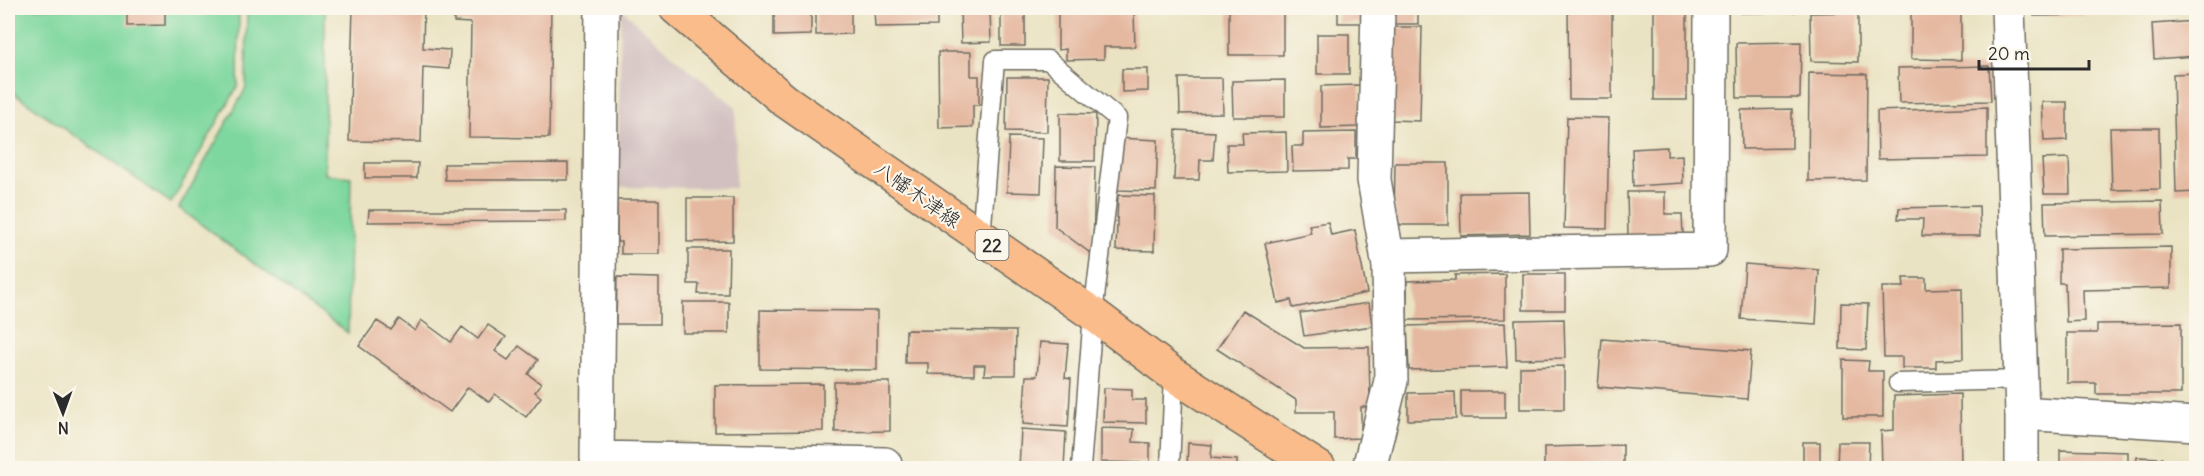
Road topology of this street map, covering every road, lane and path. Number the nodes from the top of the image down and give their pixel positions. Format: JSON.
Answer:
{"nodes":[{"id":1,"x":602,"y":8,"type":"edge"},
{"id":2,"x":676,"y":8,"type":"edge"},
{"id":3,"x":1378,"y":8,"type":"edge"},
{"id":4,"x":1711,"y":8,"type":"edge"},
{"id":5,"x":2008,"y":8,"type":"edge"},
{"id":6,"x":981,"y":238,"type":"junction"},
{"id":7,"x":1387,"y":256,"type":"junction"},
{"id":8,"x":1094,"y":314,"type":"junction"},
{"id":9,"x":1174,"y":375,"type":"junction"},
{"id":10,"x":2020,"y":380,"type":"junction"},
{"id":11,"x":1898,"y":383,"type":"dead end"},
{"id":12,"x":2022,"y":413,"type":"junction"},
{"id":13,"x":2196,"y":424,"type":"edge"},
{"id":14,"x":885,"y":468,"type":"edge"},
{"id":15,"x":1081,"y":468,"type":"edge"},
{"id":16,"x":1170,"y":468,"type":"edge"},
{"id":17,"x":1319,"y":468,"type":"edge"},
{"id":18,"x":1369,"y":468,"type":"edge"},
{"id":19,"x":2022,"y":468,"type":"edge"}],
"edges":[{"from":1,"to":14,"type":"street"},
{"from":2,"to":6,"type":"main road","name":"八幡木津線","number":"22"},
{"from":3,"to":7,"type":"street"},
{"from":4,"to":7,"type":"street"},
{"from":5,"to":10,"type":"street"},
{"from":6,"to":8,"type":"main road","name":"八幡木津線","number":"22"},
{"from":6,"to":8,"type":"lane"},
{"from":7,"to":18,"type":"street"},
{"from":8,"to":9,"type":"main road","name":"八幡木津線","number":"22"},
{"from":8,"to":15,"type":"lane"},
{"from":9,"to":16,"type":"lane"},
{"from":9,"to":17,"type":"main road","name":"八幡木津線","number":"22"},
{"from":10,"to":11,"type":"lane"},
{"from":10,"to":12,"type":"street"},
{"from":12,"to":13,"type":"street"},
{"from":12,"to":19,"type":"street"}]}
